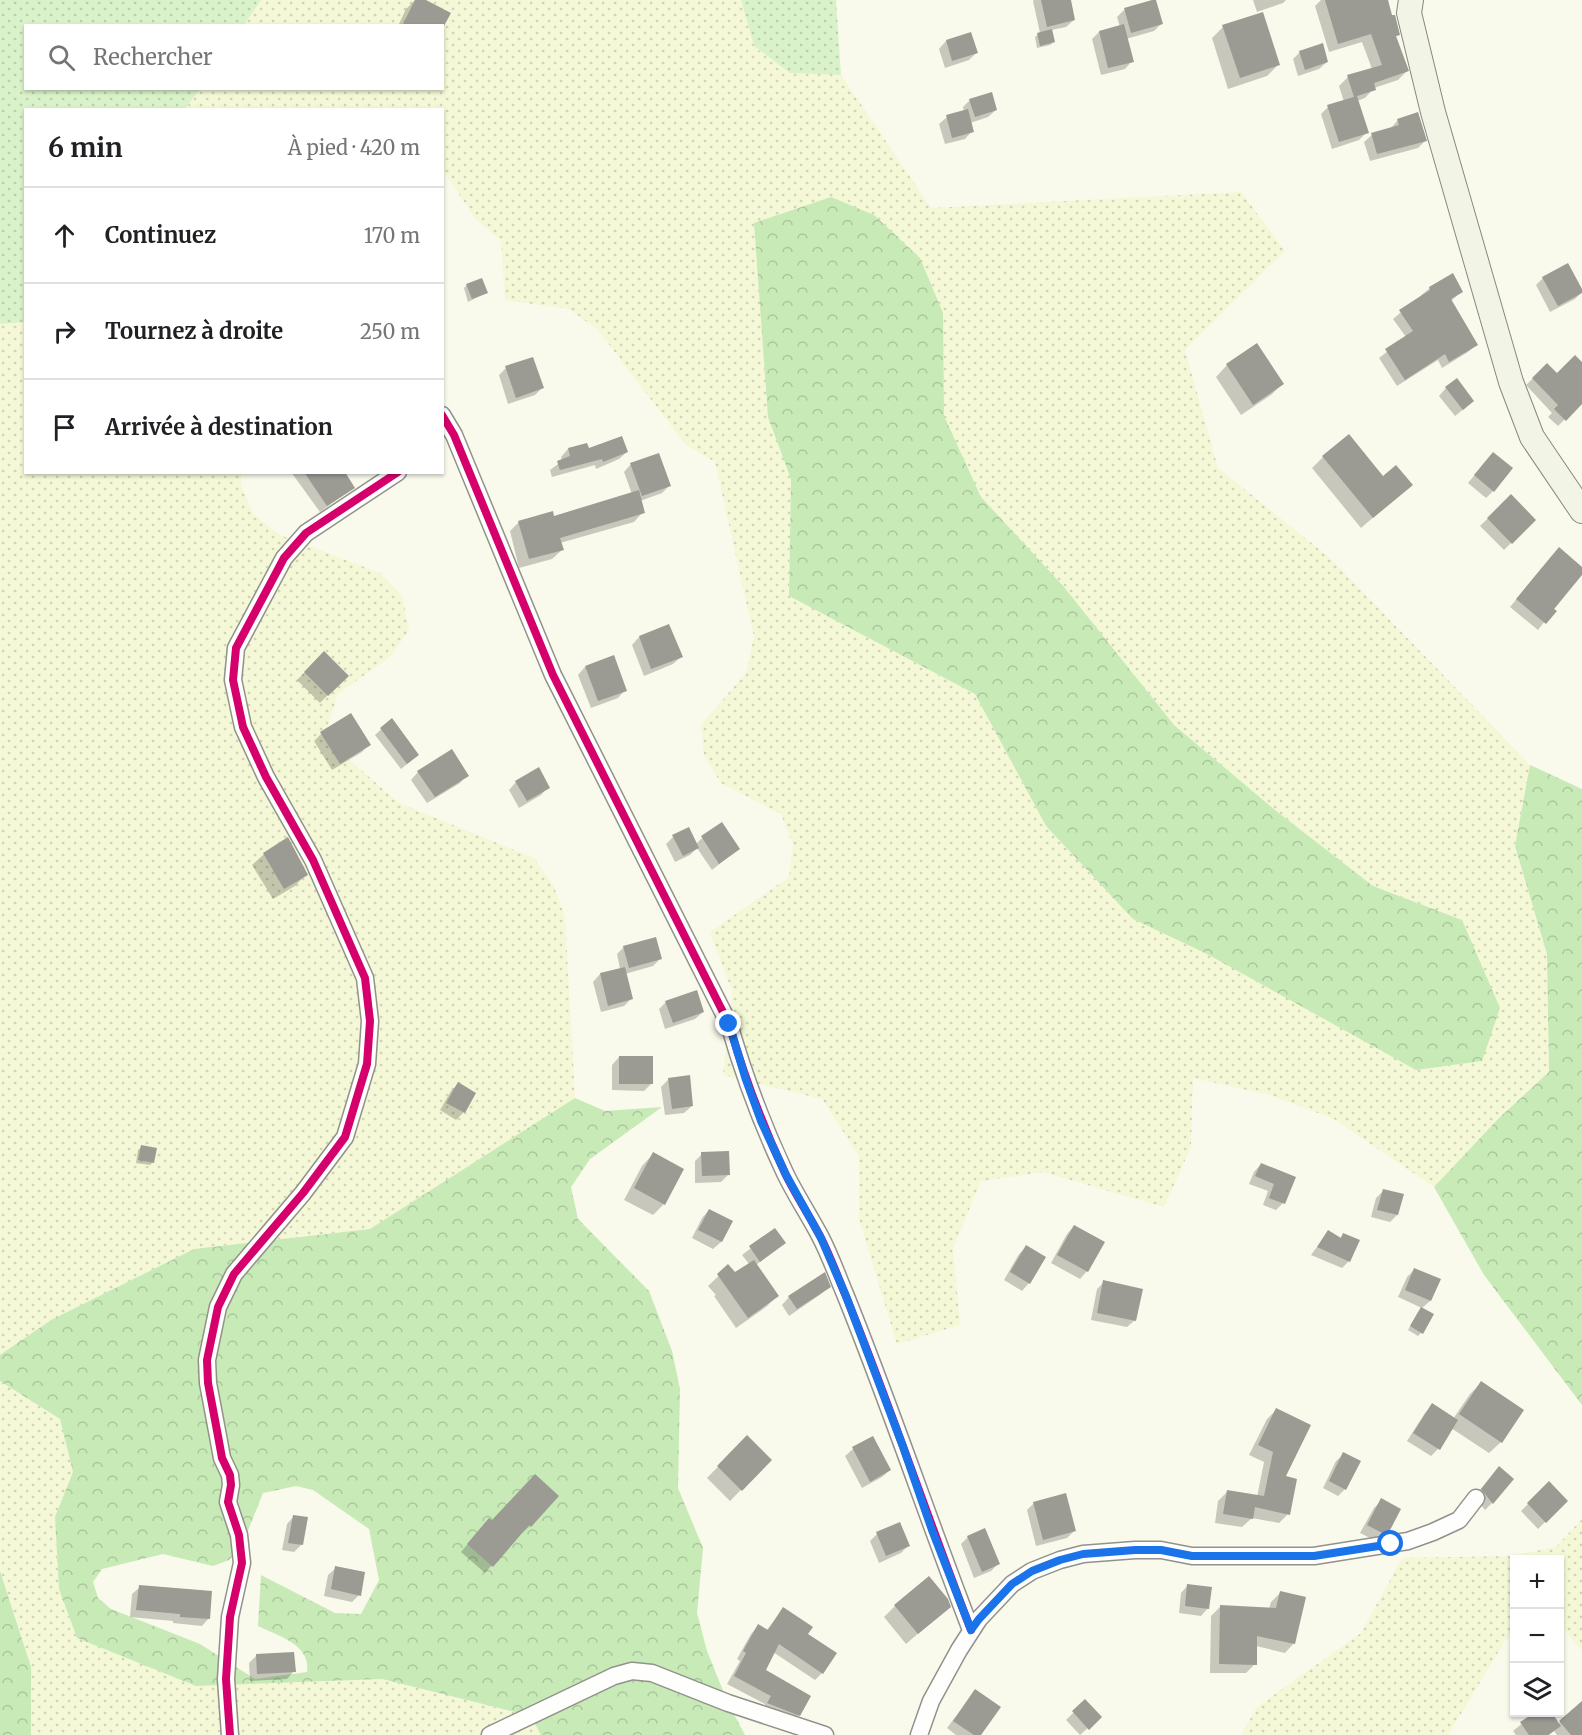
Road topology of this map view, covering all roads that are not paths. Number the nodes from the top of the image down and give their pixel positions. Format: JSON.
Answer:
{"nodes":[{"id":1,"x":1411,"y":0,"type":"edge"},
{"id":2,"x":444,"y":423,"type":"edge"},
{"id":3,"x":448,"y":439,"type":"edge"},
{"id":4,"x":395,"y":474,"type":"edge"},
{"id":5,"x":1582,"y":511,"type":"edge"},
{"id":6,"x":1476,"y":1498,"type":"dead end"},
{"id":7,"x":971,"y":1630,"type":"junction"},
{"id":8,"x":230,"y":1735,"type":"edge"},
{"id":9,"x":490,"y":1735,"type":"edge"},
{"id":10,"x":825,"y":1735,"type":"edge"},
{"id":11,"x":919,"y":1735,"type":"edge"}],
"edges":[{"from":1,"to":5,"type":"street"},
{"from":2,"to":3,"type":"street"},
{"from":3,"to":7,"type":"street"},
{"from":4,"to":8,"type":"street"},
{"from":6,"to":7,"type":"street"},
{"from":7,"to":11,"type":"street"},
{"from":9,"to":10,"type":"street"}]}
